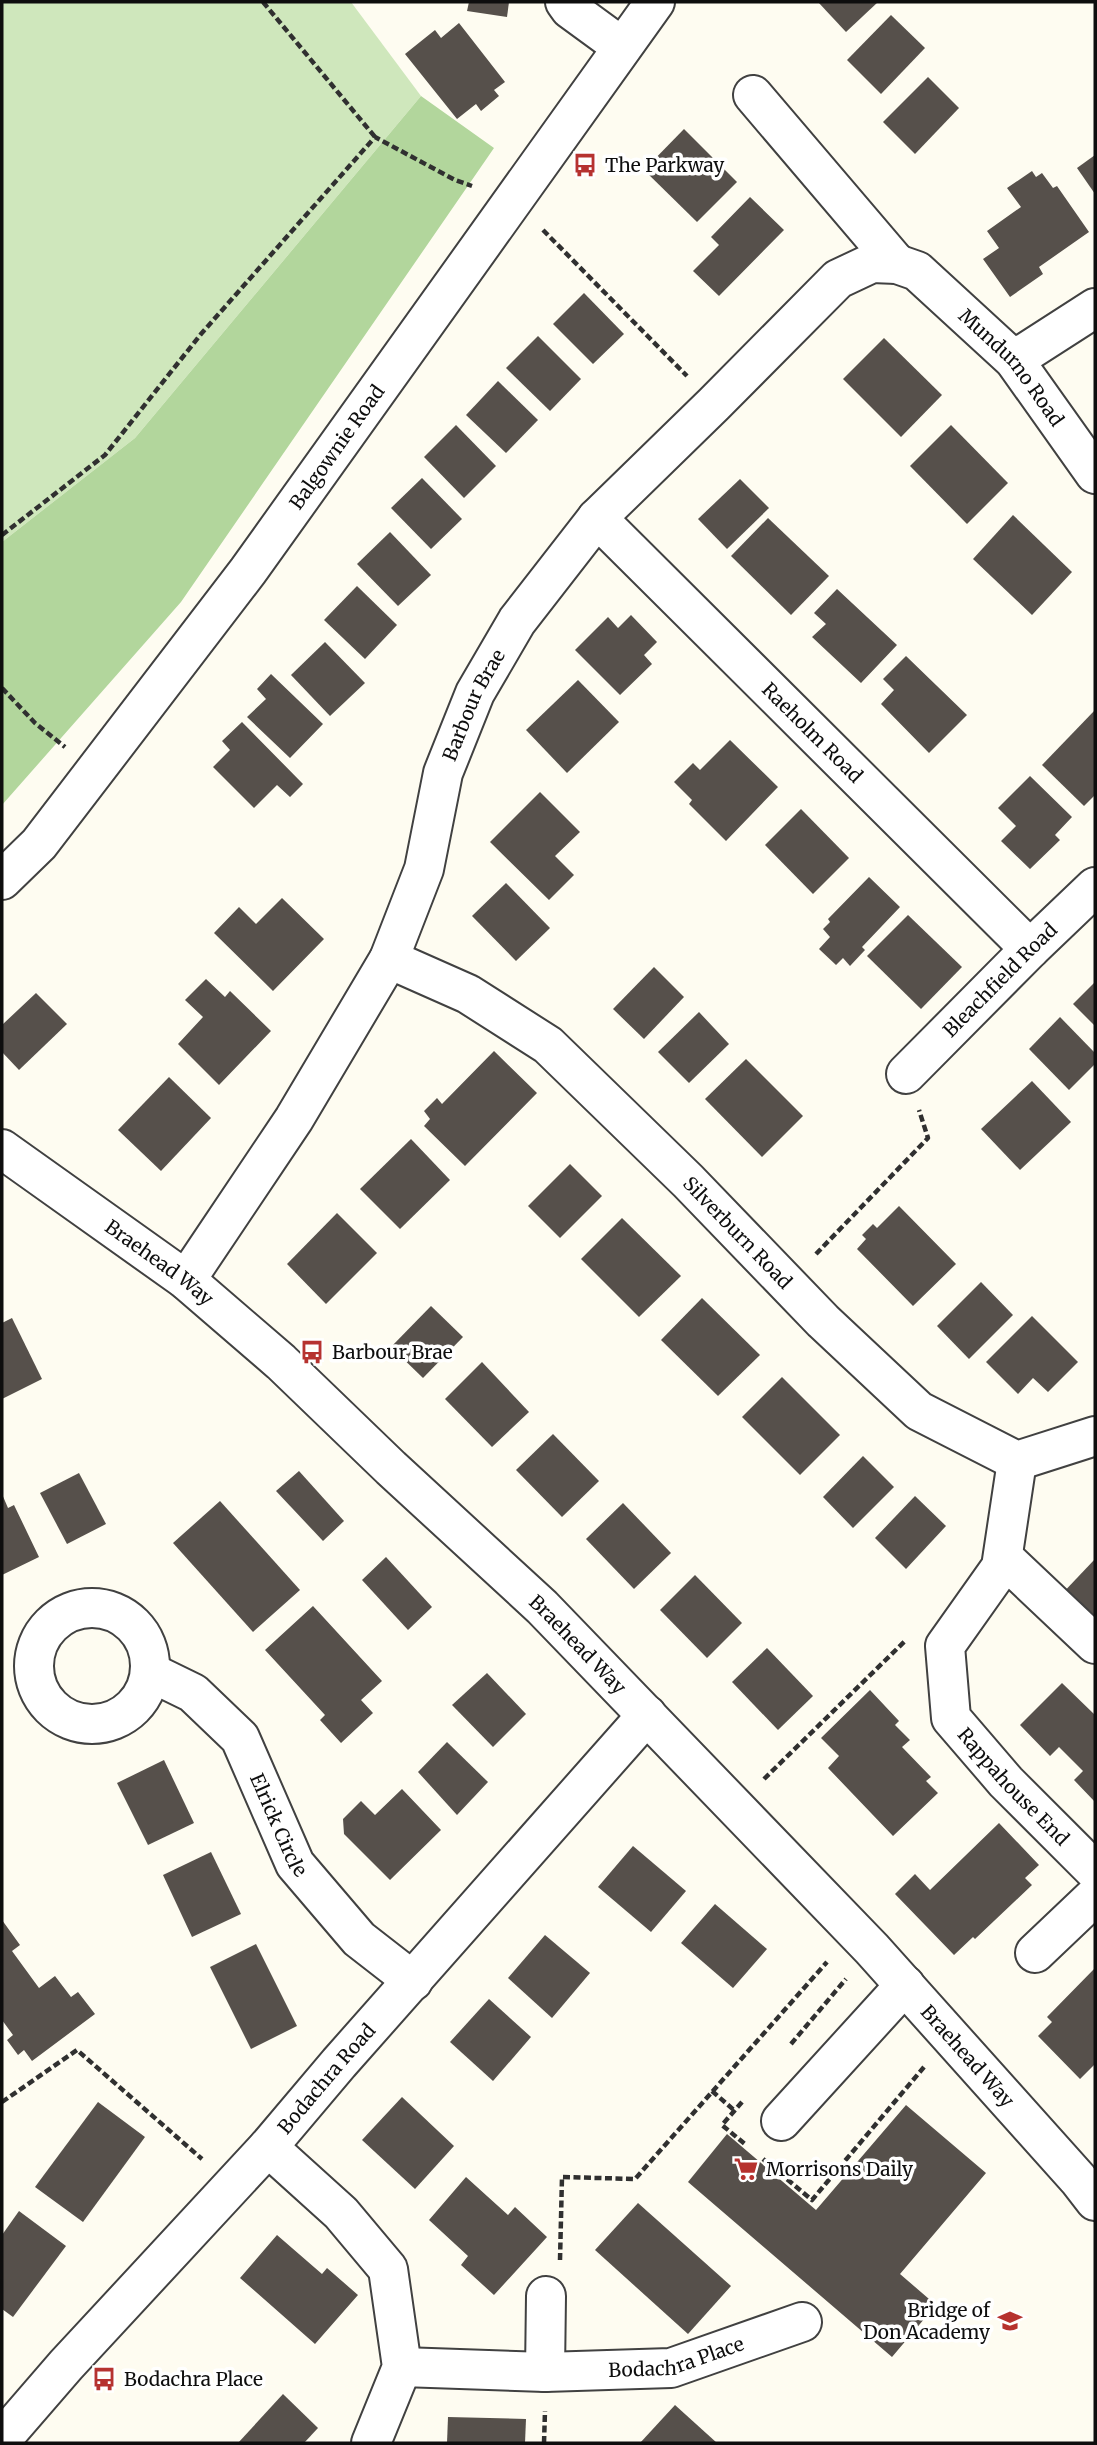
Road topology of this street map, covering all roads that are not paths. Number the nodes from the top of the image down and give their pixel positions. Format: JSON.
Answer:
{"nodes":[{"id":1,"x":565,"y":2,"type":"edge"},
{"id":2,"x":655,"y":2,"type":"edge"},
{"id":3,"x":622,"y":47,"type":"junction"},
{"id":4,"x":752,"y":95,"type":"dead end"},
{"id":5,"x":907,"y":267,"type":"junction"},
{"id":6,"x":1095,"y":308,"type":"edge"},
{"id":7,"x":1014,"y":360,"type":"junction"},
{"id":8,"x":1095,"y":474,"type":"edge"},
{"id":9,"x":597,"y":518,"type":"junction"},
{"id":10,"x":2,"y":880,"type":"edge"},
{"id":11,"x":1095,"y":887,"type":"edge"},
{"id":12,"x":1030,"y":949,"type":"junction"},
{"id":13,"x":389,"y":959,"type":"junction"},
{"id":14,"x":906,"y":1074,"type":"road end"},
{"id":15,"x":2,"y":1149,"type":"edge"},
{"id":16,"x":186,"y":1280,"type":"junction"},
{"id":17,"x":1087,"y":1450,"type":"edge"},
{"id":18,"x":1017,"y":1461,"type":"junction"},
{"id":19,"x":1003,"y":1557,"type":"junction"},
{"id":20,"x":1095,"y":1644,"type":"edge"},
{"id":21,"x":150,"y":1672,"type":"dead end"},
{"id":22,"x":647,"y":1715,"type":"junction"},
{"id":23,"x":1095,"y":1871,"type":"edge"},
{"id":24,"x":1095,"y":1896,"type":"edge"},
{"id":25,"x":1035,"y":1954,"type":"dead end"},
{"id":26,"x":412,"y":1981,"type":"junction"},
{"id":27,"x":905,"y":1985,"type":"junction"},
{"id":28,"x":781,"y":2121,"type":"dead end"},
{"id":29,"x":268,"y":2147,"type":"junction"},
{"id":30,"x":1095,"y":2202,"type":"edge"},
{"id":31,"x":546,"y":2296,"type":"road end"},
{"id":32,"x":802,"y":2322,"type":"dead end"},
{"id":33,"x":402,"y":2367,"type":"junction"},
{"id":34,"x":545,"y":2372,"type":"junction"},
{"id":35,"x":2,"y":2439,"type":"edge"},
{"id":36,"x":371,"y":2443,"type":"edge"}],
"edges":[{"from":1,"to":3,"type":"street"},
{"from":2,"to":3,"type":"street","name":"Balgownie Road"},
{"from":3,"to":10,"type":"street","name":"Balgownie Road"},
{"from":4,"to":5,"type":"street","name":"Mundurno Road"},
{"from":5,"to":7,"type":"street","name":"Mundurno Road"},
{"from":5,"to":9,"type":"street","name":"Barbour Brae"},
{"from":6,"to":7,"type":"street"},
{"from":7,"to":8,"type":"street","name":"Mundurno Road"},
{"from":9,"to":12,"type":"street","name":"Raeholm Road"},
{"from":9,"to":13,"type":"street","name":"Barbour Brae"},
{"from":11,"to":12,"type":"street","name":"Bleachfield Road"},
{"from":12,"to":14,"type":"street","name":"Bleachfield Road"},
{"from":13,"to":16,"type":"street","name":"Barbour Brae"},
{"from":13,"to":18,"type":"street","name":"Silverburn Road"},
{"from":15,"to":16,"type":"street","name":"Braehead Way"},
{"from":16,"to":22,"type":"street","name":"Braehead Way"},
{"from":17,"to":18,"type":"street"},
{"from":18,"to":19,"type":"street"},
{"from":19,"to":20,"type":"street"},
{"from":19,"to":23,"type":"street","name":"Rappahouse End"},
{"from":21,"to":26,"type":"street","name":"Elrick Circle"},
{"from":22,"to":26,"type":"street","name":"Bodachra Road"},
{"from":22,"to":27,"type":"street","name":"Braehead Way"},
{"from":24,"to":25,"type":"street"},
{"from":26,"to":29,"type":"street","name":"Bodachra Road"},
{"from":27,"to":28,"type":"street"},
{"from":27,"to":30,"type":"street","name":"Braehead Way"},
{"from":29,"to":33,"type":"street"},
{"from":29,"to":35,"type":"street","name":"Bodachra Road"},
{"from":31,"to":34,"type":"street"},
{"from":32,"to":34,"type":"street","name":"Bodachra Place"},
{"from":33,"to":34,"type":"street","name":"Bodachra Place"},
{"from":33,"to":36,"type":"street"}]}
